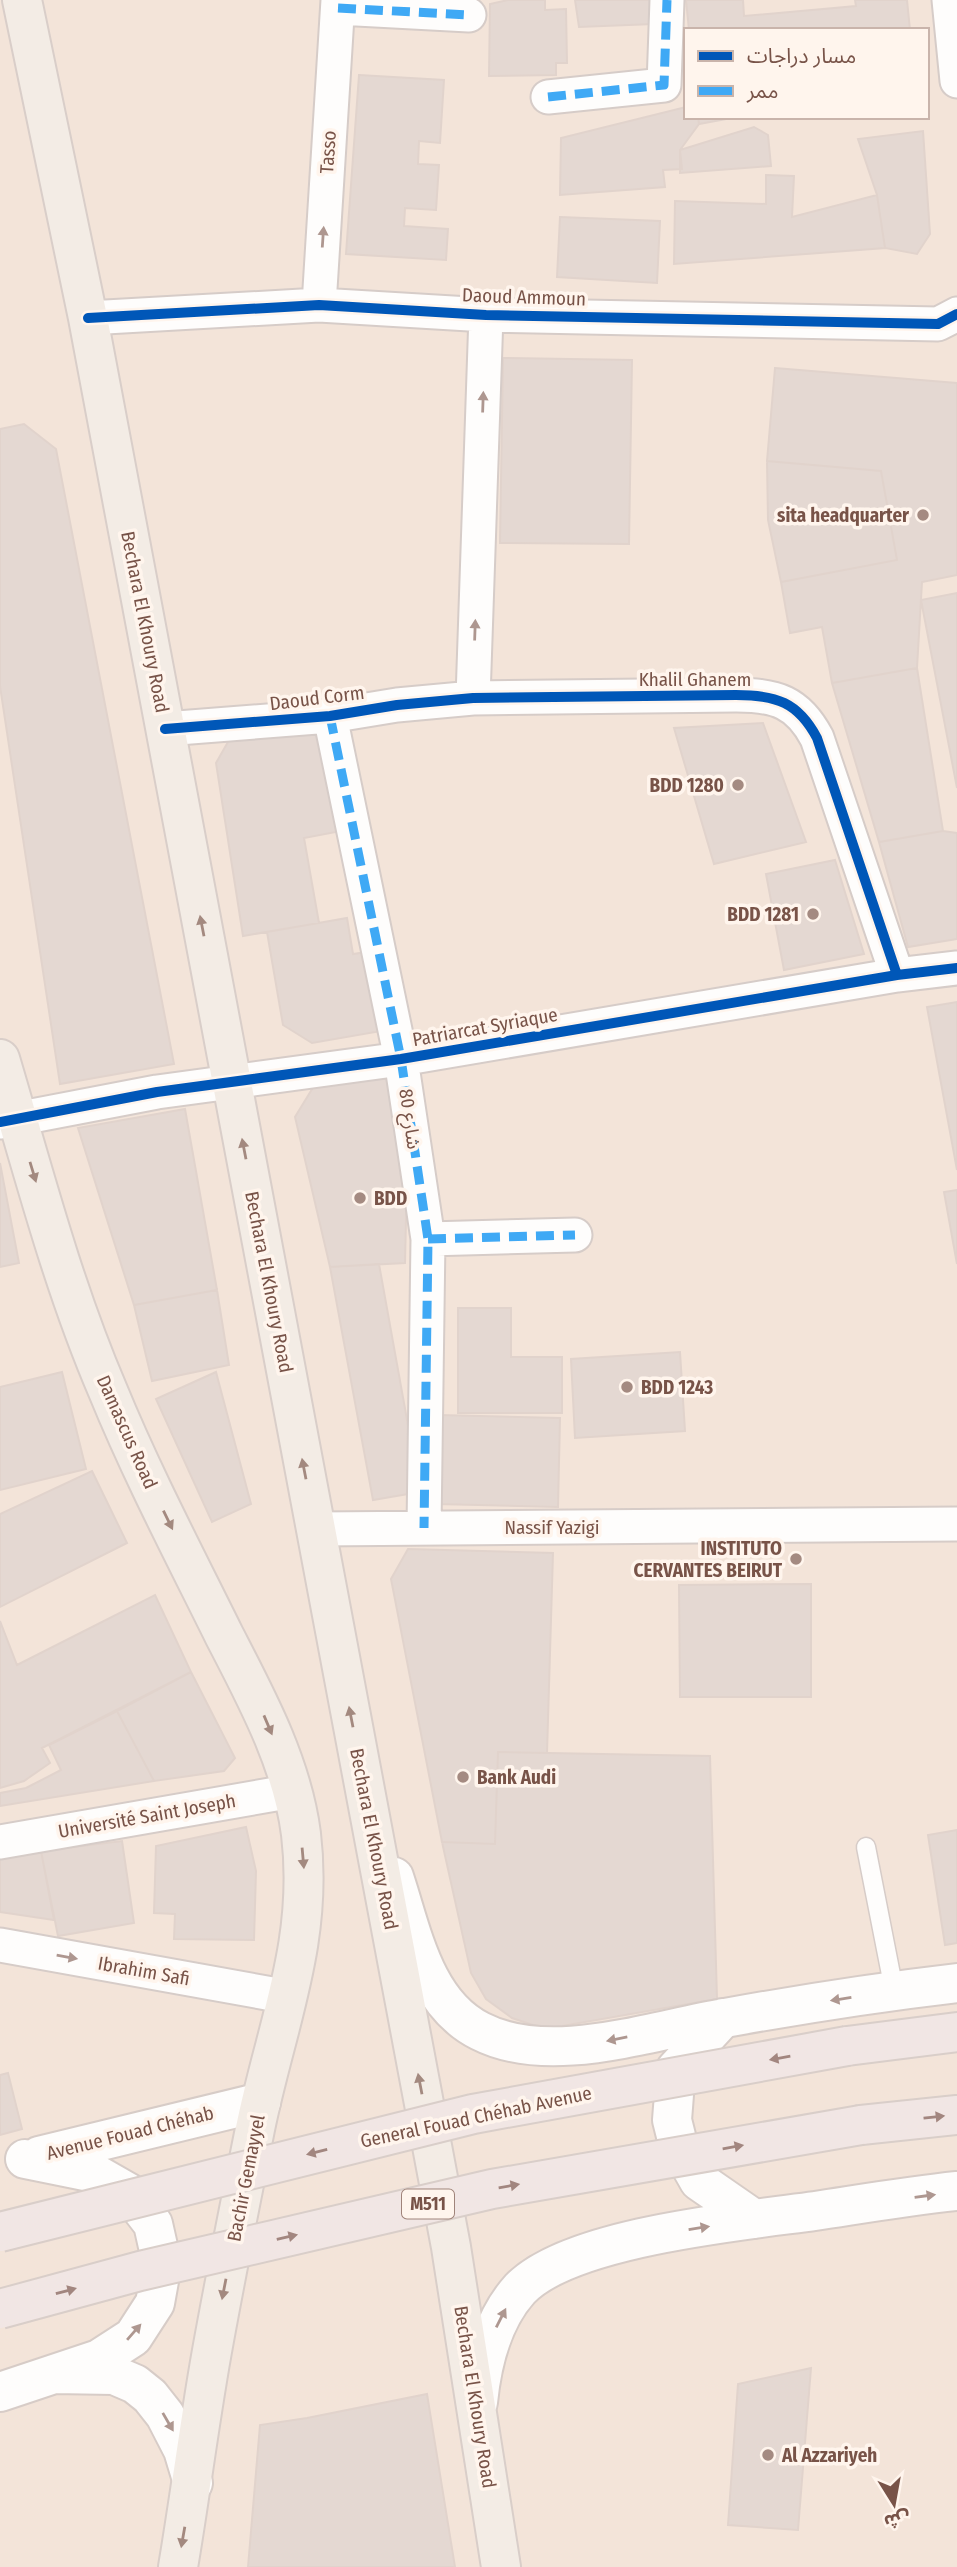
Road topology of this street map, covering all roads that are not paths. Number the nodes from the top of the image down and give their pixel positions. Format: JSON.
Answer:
{"nodes":[{"id":1,"x":23,"y":0,"type":"edge"},
{"id":2,"x":667,"y":0,"type":"edge"},
{"id":3,"x":948,"y":0,"type":"edge"},
{"id":4,"x":338,"y":4,"type":"edge"},
{"id":5,"x":469,"y":15,"type":"dead end"},
{"id":6,"x":957,"y":81,"type":"edge"},
{"id":7,"x":548,"y":97,"type":"dead end"},
{"id":8,"x":318,"y":305,"type":"junction"},
{"id":9,"x":486,"y":314,"type":"junction"},
{"id":10,"x":957,"y":314,"type":"edge"},
{"id":11,"x":88,"y":318,"type":"junction"},
{"id":12,"x":473,"y":698,"type":"junction"},
{"id":13,"x":330,"y":716,"type":"junction"},
{"id":14,"x":165,"y":729,"type":"junction"},
{"id":15,"x":957,"y":968,"type":"edge"},
{"id":16,"x":897,"y":975,"type":"junction"},
{"id":17,"x":0,"y":1059,"type":"edge"},
{"id":18,"x":401,"y":1059,"type":"junction"},
{"id":19,"x":231,"y":1083,"type":"junction"},
{"id":20,"x":9,"y":1121,"type":"edge"},
{"id":21,"x":575,"y":1235,"type":"dead end"},
{"id":22,"x":428,"y":1239,"type":"junction"},
{"id":23,"x":957,"y":1524,"type":"edge"},
{"id":24,"x":424,"y":1528,"type":"junction"},
{"id":25,"x":316,"y":1529,"type":"junction"},
{"id":26,"x":364,"y":1784,"type":"junction"},
{"id":27,"x":293,"y":1791,"type":"junction"},
{"id":28,"x":0,"y":1842,"type":"edge"},
{"id":29,"x":866,"y":1847,"type":"dead end"},
{"id":30,"x":0,"y":1945,"type":"edge"},
{"id":31,"x":957,"y":1983,"type":"edge"},
{"id":32,"x":894,"y":1990,"type":"junction"},
{"id":33,"x":289,"y":1997,"type":"junction"},
{"id":34,"x":723,"y":2018,"type":"junction"},
{"id":35,"x":957,"y":2032,"type":"edge"},
{"id":36,"x":261,"y":2102,"type":"junction"},
{"id":37,"x":957,"y":2115,"type":"edge"},
{"id":38,"x":12,"y":2162,"type":"edge"},
{"id":39,"x":957,"y":2192,"type":"edge"},
{"id":40,"x":754,"y":2219,"type":"junction"},
{"id":41,"x":0,"y":2232,"type":"edge"},
{"id":42,"x":0,"y":2309,"type":"edge"},
{"id":43,"x":54,"y":2374,"type":"junction"},
{"id":44,"x":0,"y":2392,"type":"edge"},
{"id":45,"x":478,"y":2407,"type":"junction"},
{"id":46,"x":193,"y":2483,"type":"junction"},
{"id":47,"x":178,"y":2567,"type":"edge"},
{"id":48,"x":501,"y":2567,"type":"edge"}],
"edges":[{"from":1,"to":11,"type":"main road","name":"Bechara El Khoury Road"},
{"from":2,"to":7,"type":"street"},
{"from":3,"to":6,"type":"street"},
{"from":4,"to":5,"type":"street"},
{"from":8,"to":4,"type":"street","name":"Tasso","one_way":true},
{"from":8,"to":9,"type":"street","name":"Daoud Ammoun"},
{"from":8,"to":11,"type":"street","name":"Daoud Ammoun"},
{"from":9,"to":10,"type":"street","name":"Daoud Ammoun"},
{"from":12,"to":9,"type":"street","one_way":true},
{"from":11,"to":14,"type":"main road","name":"Bechara El Khoury Road"},
{"from":12,"to":13,"type":"street","name":"Daoud Corm"},
{"from":12,"to":16,"type":"street","name":"Khalil Ghanem"},
{"from":13,"to":14,"type":"street","name":"Daoud Corm"},
{"from":13,"to":18,"type":"street","name":"شارع 80"},
{"from":19,"to":14,"type":"main road","name":"Bechara El Khoury Road","one_way":true},
{"from":15,"to":16,"type":"street","name":"Patriarcat Syriaque"},
{"from":16,"to":18,"type":"street","name":"Patriarcat Syriaque"},
{"from":17,"to":20,"type":"main road","name":"Damascus Road"},
{"from":18,"to":19,"type":"street","name":"Patriarcat Syriaque"},
{"from":18,"to":22,"type":"street","name":"شارع 80"},
{"from":19,"to":20,"type":"street","name":"Patriarcat Syriaque"},
{"from":25,"to":19,"type":"main road","name":"Bechara El Khoury Road","one_way":true},
{"from":20,"to":27,"type":"main road","name":"Damascus Road","one_way":true},
{"from":21,"to":22,"type":"street"},
{"from":22,"to":24,"type":"street","name":"شارع 80"},
{"from":23,"to":24,"type":"street","name":"Nassif Yazigi"},
{"from":24,"to":25,"type":"street","name":"Nassif Yazigi"},
{"from":26,"to":25,"type":"main road","name":"Bechara El Khoury Road","one_way":true},
{"from":34,"to":26,"type":"street","one_way":true},
{"from":45,"to":26,"type":"main road","name":"Bechara El Khoury Road","one_way":true},
{"from":27,"to":28,"type":"street","name":"Université Saint Joseph"},
{"from":27,"to":33,"type":"main road","name":"Bachir Gemayyel","one_way":true},
{"from":29,"to":32,"type":"lane"},
{"from":30,"to":33,"type":"street","name":"Ibrahim Safi","one_way":true},
{"from":31,"to":32,"type":"street"},
{"from":32,"to":34,"type":"street","one_way":true},
{"from":33,"to":36,"type":"main road","name":"Bachir Gemayyel"},
{"from":34,"to":40,"type":"street"},
{"from":35,"to":41,"type":"highway","name":"General Fouad Chéhab Avenue","one_way":true,"bridge":true},
{"from":36,"to":38,"type":"street","name":"Avenue Fouad Chéhab"},
{"from":36,"to":46,"type":"main road","name":"Bachir Gemayyel","one_way":true},
{"from":42,"to":37,"type":"highway","number":"M511","one_way":true,"bridge":true},
{"from":43,"to":38,"type":"street","one_way":true},
{"from":40,"to":39,"type":"street","one_way":true},
{"from":45,"to":40,"type":"street","one_way":true},
{"from":43,"to":44,"type":"street"},
{"from":43,"to":46,"type":"street","one_way":true},
{"from":45,"to":48,"type":"main road","name":"Bechara El Khoury Road"},
{"from":46,"to":47,"type":"main road","name":"Bachir Gemayyel","one_way":true}]}
